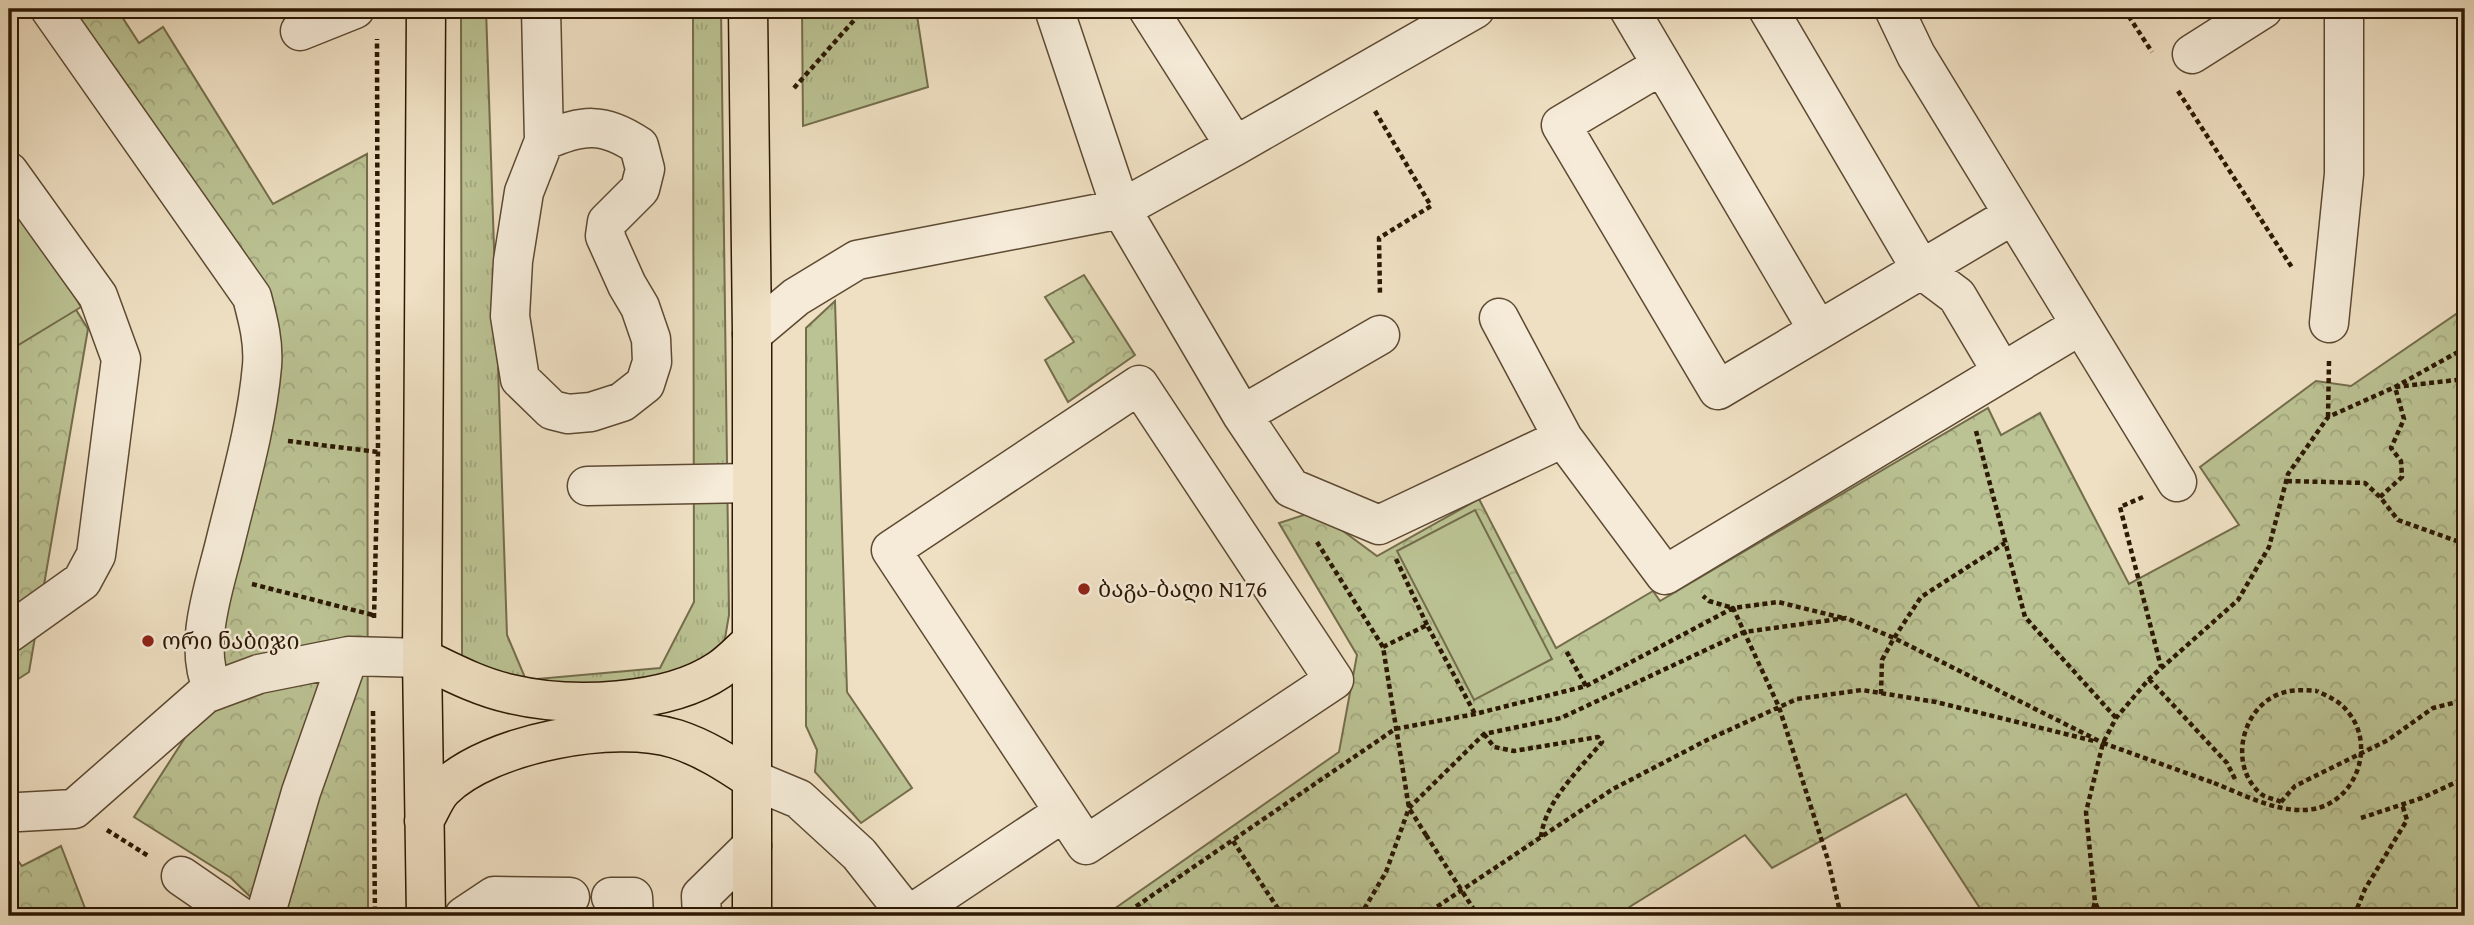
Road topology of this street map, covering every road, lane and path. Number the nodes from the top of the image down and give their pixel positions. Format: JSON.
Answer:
{"nodes":[{"id":1,"x":50,"y":9,"type":"edge"},
{"id":2,"x":426,"y":9,"type":"edge"},
{"id":3,"x":541,"y":9,"type":"edge"},
{"id":4,"x":748,"y":9,"type":"edge"},
{"id":5,"x":864,"y":9,"type":"edge"},
{"id":6,"x":1054,"y":9,"type":"edge"},
{"id":7,"x":1148,"y":9,"type":"edge"},
{"id":8,"x":1475,"y":9,"type":"edge"},
{"id":9,"x":1629,"y":9,"type":"edge"},
{"id":10,"x":1768,"y":9,"type":"edge"},
{"id":11,"x":1894,"y":9,"type":"edge"},
{"id":12,"x":2124,"y":9,"type":"edge"},
{"id":13,"x":2263,"y":9,"type":"edge"},
{"id":14,"x":2344,"y":9,"type":"edge"},
{"id":15,"x":366,"y":23,"type":"edge"},
{"id":16,"x":300,"y":32,"type":"dead end"},
{"id":17,"x":2173,"y":55,"type":"joint"},
{"id":18,"x":1662,"y":65,"type":"junction"},
{"id":19,"x":1355,"y":77,"type":"junction"},
{"id":20,"x":794,"y":88,"type":"dead end"},
{"id":21,"x":2177,"y":90,"type":"dead end"},
{"id":22,"x":544,"y":141,"type":"junction"},
{"id":23,"x":1235,"y":146,"type":"junction"},
{"id":24,"x":9,"y":172,"type":"edge"},
{"id":25,"x":1121,"y":208,"type":"junction"},
{"id":26,"x":2013,"y":215,"type":"junction"},
{"id":27,"x":1921,"y":269,"type":"junction"},
{"id":28,"x":1499,"y":318,"type":"dead end"},
{"id":29,"x":2329,"y":323,"type":"junction"},
{"id":30,"x":2081,"y":325,"type":"junction"},
{"id":31,"x":1818,"y":330,"type":"junction"},
{"id":32,"x":752,"y":334,"type":"junction"},
{"id":33,"x":1380,"y":335,"type":"joint"},
{"id":34,"x":2465,"y":348,"type":"edge"},
{"id":35,"x":2002,"y":372,"type":"junction"},
{"id":36,"x":2465,"y":379,"type":"edge"},
{"id":37,"x":2395,"y":387,"type":"junction"},
{"id":38,"x":1965,"y":395,"type":"junction"},
{"id":39,"x":1242,"y":415,"type":"junction"},
{"id":40,"x":2328,"y":417,"type":"junction"},
{"id":41,"x":250,"y":436,"type":"junction"},
{"id":42,"x":1563,"y":438,"type":"junction"},
{"id":43,"x":378,"y":452,"type":"junction"},
{"id":44,"x":2287,"y":481,"type":"junction"},
{"id":45,"x":2177,"y":482,"type":"joint"},
{"id":46,"x":751,"y":483,"type":"junction"},
{"id":47,"x":587,"y":486,"type":"dead end"},
{"id":48,"x":2380,"y":497,"type":"junction"},
{"id":49,"x":1379,"y":525,"type":"junction"},
{"id":50,"x":2005,"y":543,"type":"junction"},
{"id":51,"x":2465,"y":544,"type":"edge"},
{"id":52,"x":1682,"y":565,"type":"junction"},
{"id":53,"x":218,"y":575,"type":"junction"},
{"id":54,"x":1733,"y":608,"type":"junction"},
{"id":55,"x":374,"y":615,"type":"junction"},
{"id":56,"x":1846,"y":618,"type":"junction"},
{"id":57,"x":1427,"y":625,"type":"junction"},
{"id":58,"x":1744,"y":632,"type":"junction"},
{"id":59,"x":9,"y":633,"type":"edge"},
{"id":60,"x":1894,"y":638,"type":"junction"},
{"id":61,"x":751,"y":642,"type":"junction"},
{"id":62,"x":1383,"y":647,"type":"dead end"},
{"id":63,"x":1564,"y":649,"type":"dead end"},
{"id":64,"x":361,"y":656,"type":"junction"},
{"id":65,"x":422,"y":658,"type":"junction"},
{"id":66,"x":2161,"y":667,"type":"junction"},
{"id":67,"x":2149,"y":679,"type":"junction"},
{"id":68,"x":1586,"y":686,"type":"junction"},
{"id":69,"x":214,"y":690,"type":"junction"},
{"id":70,"x":1881,"y":694,"type":"junction"},
{"id":71,"x":2465,"y":700,"type":"edge"},
{"id":72,"x":1779,"y":707,"type":"junction"},
{"id":73,"x":1475,"y":714,"type":"junction"},
{"id":74,"x":2116,"y":718,"type":"junction"},
{"id":75,"x":1483,"y":734,"type":"junction"},
{"id":76,"x":2103,"y":744,"type":"junction"},
{"id":77,"x":2465,"y":778,"type":"edge"},
{"id":78,"x":751,"y":779,"type":"junction"},
{"id":79,"x":2236,"y":781,"type":"dead end"},
{"id":80,"x":2279,"y":793,"type":"dead end"},
{"id":81,"x":2281,"y":802,"type":"junction"},
{"id":82,"x":2402,"y":804,"type":"junction"},
{"id":83,"x":74,"y":809,"type":"junction"},
{"id":84,"x":19,"y":812,"type":"dead end"},
{"id":85,"x":1065,"y":812,"type":"junction"},
{"id":86,"x":2361,"y":818,"type":"dead end"},
{"id":87,"x":424,"y":821,"type":"junction"},
{"id":88,"x":1426,"y":835,"type":"dead end"},
{"id":89,"x":1541,"y":837,"type":"junction"},
{"id":90,"x":1233,"y":841,"type":"junction"},
{"id":91,"x":752,"y":846,"type":"junction"},
{"id":92,"x":181,"y":876,"type":"joint"},
{"id":93,"x":570,"y":897,"type":"dead end"},
{"id":94,"x":2095,"y":902,"type":"junction"},
{"id":95,"x":1277,"y":907,"type":"junction"},
{"id":96,"x":239,"y":916,"type":"edge"},
{"id":97,"x":265,"y":916,"type":"edge"},
{"id":98,"x":374,"y":916,"type":"edge"},
{"id":99,"x":426,"y":916,"type":"edge"},
{"id":100,"x":464,"y":916,"type":"edge"},
{"id":101,"x":702,"y":916,"type":"edge"},
{"id":102,"x":752,"y":916,"type":"edge"},
{"id":103,"x":908,"y":916,"type":"edge"},
{"id":104,"x":1122,"y":916,"type":"edge"},
{"id":105,"x":1271,"y":916,"type":"edge"},
{"id":106,"x":1283,"y":916,"type":"edge"},
{"id":107,"x":1360,"y":916,"type":"edge"},
{"id":108,"x":1423,"y":916,"type":"edge"},
{"id":109,"x":1478,"y":916,"type":"edge"},
{"id":110,"x":1842,"y":916,"type":"edge"},
{"id":111,"x":2091,"y":916,"type":"edge"},
{"id":112,"x":2101,"y":916,"type":"edge"},
{"id":113,"x":2354,"y":916,"type":"edge"}],
"edges":[{"from":1,"to":41,"type":"street"},
{"from":2,"to":65,"type":"main road"},
{"from":3,"to":22,"type":"street"},
{"from":4,"to":32,"type":"main road"},
{"from":5,"to":20,"type":"path"},
{"from":6,"to":25,"type":"street"},
{"from":7,"to":23,"type":"street"},
{"from":8,"to":19,"type":"street"},
{"from":9,"to":18,"type":"street"},
{"from":10,"to":27,"type":"street"},
{"from":11,"to":26,"type":"street"},
{"from":12,"to":17,"type":"path"},
{"from":13,"to":17,"type":"street"},
{"from":14,"to":29,"type":"street"},
{"from":15,"to":16,"type":"street"},
{"from":15,"to":43,"type":"path"},
{"from":18,"to":31,"type":"street"},
{"from":18,"to":31,"type":"street"},
{"from":19,"to":23,"type":"street"},
{"from":19,"to":33,"type":"path"},
{"from":21,"to":29,"type":"path"},
{"from":22,"to":22,"type":"street"},
{"from":23,"to":25,"type":"street"},
{"from":24,"to":59,"type":"street"},
{"from":25,"to":32,"type":"street"},
{"from":25,"to":39,"type":"street"},
{"from":26,"to":27,"type":"street"},
{"from":26,"to":30,"type":"street"},
{"from":27,"to":31,"type":"street"},
{"from":27,"to":35,"type":"street"},
{"from":28,"to":42,"type":"street"},
{"from":29,"to":40,"type":"path"},
{"from":30,"to":35,"type":"street"},
{"from":30,"to":45,"type":"street"},
{"from":32,"to":46,"type":"main road"},
{"from":33,"to":39,"type":"street"},
{"from":34,"to":37,"type":"path"},
{"from":35,"to":38,"type":"street"},
{"from":36,"to":37,"type":"path"},
{"from":37,"to":40,"type":"path"},
{"from":37,"to":48,"type":"path"},
{"from":38,"to":50,"type":"path"},
{"from":38,"to":52,"type":"street"},
{"from":39,"to":49,"type":"street"},
{"from":40,"to":44,"type":"path"},
{"from":41,"to":43,"type":"path"},
{"from":41,"to":53,"type":"street"},
{"from":42,"to":49,"type":"street"},
{"from":42,"to":52,"type":"street"},
{"from":43,"to":55,"type":"path"},
{"from":44,"to":48,"type":"path"},
{"from":44,"to":66,"type":"path"},
{"from":45,"to":66,"type":"path"},
{"from":46,"to":47,"type":"street"},
{"from":46,"to":61,"type":"main road"},
{"from":48,"to":51,"type":"path"},
{"from":49,"to":57,"type":"path"},
{"from":50,"to":60,"type":"path"},
{"from":50,"to":74,"type":"path"},
{"from":52,"to":54,"type":"path"},
{"from":53,"to":55,"type":"path"},
{"from":53,"to":69,"type":"street"},
{"from":54,"to":56,"type":"path"},
{"from":54,"to":58,"type":"path"},
{"from":54,"to":68,"type":"path"},
{"from":55,"to":64,"type":"path"},
{"from":56,"to":58,"type":"path"},
{"from":56,"to":60,"type":"path"},
{"from":57,"to":62,"type":"path"},
{"from":57,"to":73,"type":"path"},
{"from":58,"to":72,"type":"path"},
{"from":58,"to":75,"type":"path"},
{"from":60,"to":70,"type":"path"},
{"from":60,"to":76,"type":"path"},
{"from":61,"to":65,"type":"main road"},
{"from":61,"to":78,"type":"main road"},
{"from":63,"to":68,"type":"path"},
{"from":64,"to":65,"type":"street"},
{"from":64,"to":69,"type":"street"},
{"from":64,"to":97,"type":"street"},
{"from":64,"to":98,"type":"path"},
{"from":65,"to":87,"type":"main road"},
{"from":66,"to":67,"type":"path"},
{"from":67,"to":74,"type":"path"},
{"from":67,"to":79,"type":"path"},
{"from":68,"to":73,"type":"path"},
{"from":69,"to":83,"type":"street"},
{"from":70,"to":72,"type":"path"},
{"from":70,"to":76,"type":"path"},
{"from":71,"to":81,"type":"path"},
{"from":72,"to":89,"type":"path"},
{"from":72,"to":110,"type":"path"},
{"from":73,"to":90,"type":"path"},
{"from":74,"to":76,"type":"path"},
{"from":75,"to":89,"type":"path"},
{"from":75,"to":107,"type":"path"},
{"from":76,"to":81,"type":"path","bridge":true},
{"from":76,"to":94,"type":"path"},
{"from":77,"to":82,"type":"path"},
{"from":78,"to":87,"type":"main road"},
{"from":78,"to":91,"type":"main road"},
{"from":78,"to":103,"type":"street"},
{"from":80,"to":81,"type":"path"},
{"from":82,"to":86,"type":"path"},
{"from":82,"to":113,"type":"path"},
{"from":83,"to":84,"type":"street"},
{"from":83,"to":92,"type":"path"},
{"from":85,"to":85,"type":"street"},
{"from":85,"to":103,"type":"street"},
{"from":87,"to":99,"type":"main road"},
{"from":88,"to":109,"type":"path","bridge":true},
{"from":89,"to":108,"type":"path"},
{"from":90,"to":95,"type":"path"},
{"from":90,"to":104,"type":"path"},
{"from":91,"to":101,"type":"street"},
{"from":91,"to":102,"type":"main road"},
{"from":92,"to":96,"type":"street"},
{"from":93,"to":100,"type":"street"},
{"from":94,"to":111,"type":"path"},
{"from":94,"to":112,"type":"path"},
{"from":95,"to":105,"type":"path"},
{"from":95,"to":106,"type":"path"}]}
